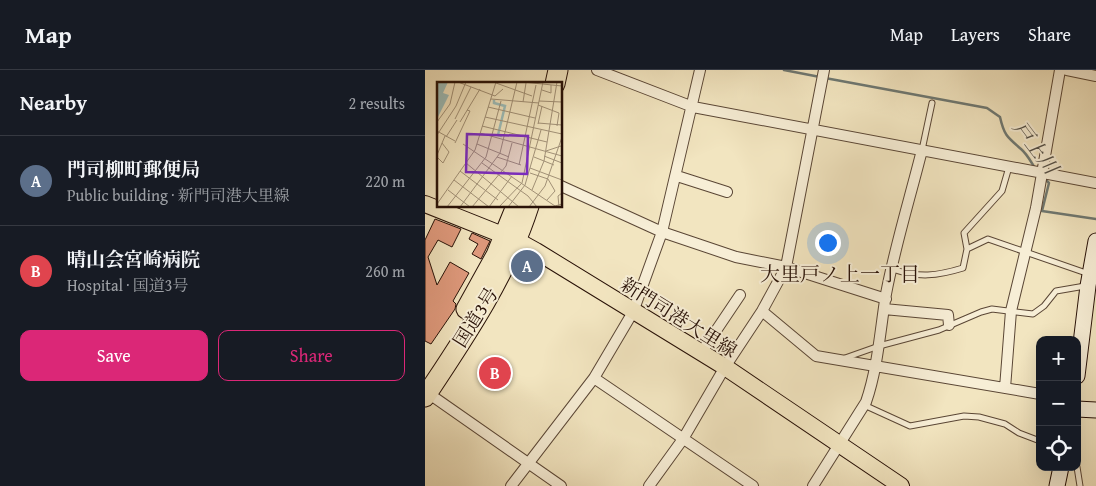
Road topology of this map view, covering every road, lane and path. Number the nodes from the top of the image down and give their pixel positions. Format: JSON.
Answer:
{"nodes":[{"id":1,"x":597,"y":70,"type":"edge"},
{"id":2,"x":701,"y":70,"type":"edge"},
{"id":3,"x":824,"y":70,"type":"edge"},
{"id":4,"x":1060,"y":70,"type":"edge"},
{"id":5,"x":1067,"y":70,"type":"edge"},
{"id":6,"x":1096,"y":76,"type":"edge"},
{"id":7,"x":932,"y":103,"type":"dead end"},
{"id":8,"x":693,"y":107,"type":"junction"},
{"id":9,"x":812,"y":130,"type":"junction"},
{"id":10,"x":922,"y":150,"type":"junction"},
{"id":11,"x":1009,"y":166,"type":"junction"},
{"id":12,"x":1043,"y":174,"type":"junction"},
{"id":13,"x":677,"y":176,"type":"junction"},
{"id":14,"x":1096,"y":183,"type":"edge"},
{"id":15,"x":563,"y":187,"type":"edge"},
{"id":16,"x":727,"y":192,"type":"dead end"},
{"id":17,"x":425,"y":204,"type":"edge"},
{"id":18,"x":516,"y":208,"type":"edge"},
{"id":19,"x":528,"y":208,"type":"edge"},
{"id":20,"x":662,"y":232,"type":"junction"},
{"id":21,"x":512,"y":238,"type":"junction"},
{"id":22,"x":1096,"y":241,"type":"edge"},
{"id":23,"x":967,"y":249,"type":"junction"},
{"id":24,"x":1027,"y":252,"type":"junction"},
{"id":25,"x":786,"y":267,"type":"junction"},
{"id":26,"x":892,"y":269,"type":"junction"},
{"id":27,"x":1089,"y":280,"type":"junction"},
{"id":28,"x":740,"y":295,"type":"dead end"},
{"id":29,"x":885,"y":304,"type":"junction"},
{"id":30,"x":762,"y":311,"type":"junction"},
{"id":31,"x":1011,"y":311,"type":"junction"},
{"id":32,"x":633,"y":312,"type":"junction"},
{"id":33,"x":949,"y":326,"type":"junction"},
{"id":34,"x":1081,"y":344,"type":"edge"},
{"id":35,"x":879,"y":346,"type":"junction"},
{"id":36,"x":701,"y":353,"type":"junction"},
{"id":37,"x":840,"y":360,"type":"junction"},
{"id":38,"x":877,"y":366,"type":"junction"},
{"id":39,"x":725,"y":367,"type":"junction"},
{"id":40,"x":425,"y":374,"type":"edge"},
{"id":41,"x":595,"y":378,"type":"junction"},
{"id":42,"x":1005,"y":388,"type":"junction"},
{"id":43,"x":426,"y":393,"type":"edge"},
{"id":44,"x":1036,"y":393,"type":"edge"},
{"id":45,"x":864,"y":405,"type":"junction"},
{"id":46,"x":1081,"y":408,"type":"edge"},
{"id":47,"x":1096,"y":410,"type":"edge"},
{"id":48,"x":683,"y":438,"type":"junction"},
{"id":49,"x":1036,"y":439,"type":"edge"},
{"id":50,"x":840,"y":446,"type":"junction"},
{"id":51,"x":528,"y":463,"type":"junction"},
{"id":52,"x":1060,"y":471,"type":"edge"},
{"id":53,"x":1078,"y":471,"type":"edge"},
{"id":54,"x":511,"y":486,"type":"edge"},
{"id":55,"x":561,"y":486,"type":"edge"},
{"id":56,"x":649,"y":486,"type":"edge"},
{"id":57,"x":753,"y":486,"type":"edge"},
{"id":58,"x":813,"y":486,"type":"edge"},
{"id":59,"x":901,"y":486,"type":"edge"},
{"id":60,"x":1057,"y":486,"type":"edge"},
{"id":61,"x":1080,"y":486,"type":"edge"}],
"edges":[{"from":1,"to":8,"type":"street"},
{"from":2,"to":8,"type":"street"},
{"from":3,"to":9,"type":"street"},
{"from":4,"to":12,"type":"street"},
{"from":5,"to":6,"type":"street"},
{"from":7,"to":10,"type":"lane"},
{"from":8,"to":9,"type":"street"},
{"from":8,"to":13,"type":"street"},
{"from":9,"to":10,"type":"street"},
{"from":9,"to":25,"type":"street"},
{"from":10,"to":11,"type":"street"},
{"from":10,"to":26,"type":"street"},
{"from":11,"to":12,"type":"street"},
{"from":11,"to":23,"type":"lane"},
{"from":12,"to":14,"type":"street"},
{"from":12,"to":24,"type":"street"},
{"from":13,"to":16,"type":"street"},
{"from":13,"to":20,"type":"street"},
{"from":15,"to":20,"type":"street"},
{"from":17,"to":21,"type":"main road","name":"新門司港大里線"},
{"from":18,"to":21,"type":"highway","name":"国道3号"},
{"from":19,"to":21,"type":"highway","name":"国道3号"},
{"from":20,"to":25,"type":"street"},
{"from":20,"to":32,"type":"street"},
{"from":21,"to":32,"type":"main road","name":"新門司港大里線"},
{"from":21,"to":40,"type":"highway","name":"国道3号"},
{"from":21,"to":43,"type":"highway","name":"国道3号"},
{"from":22,"to":27,"type":"street"},
{"from":23,"to":24,"type":"lane"},
{"from":23,"to":26,"type":"lane"},
{"from":24,"to":27,"type":"lane"},
{"from":24,"to":31,"type":"street"},
{"from":25,"to":29,"type":"street"},
{"from":25,"to":30,"type":"street"},
{"from":26,"to":29,"type":"street"},
{"from":27,"to":31,"type":"lane"},
{"from":27,"to":34,"type":"street"},
{"from":28,"to":36,"type":"street"},
{"from":29,"to":33,"type":"street"},
{"from":29,"to":35,"type":"street"},
{"from":30,"to":37,"type":"street"},
{"from":30,"to":39,"type":"street"},
{"from":31,"to":33,"type":"lane"},
{"from":31,"to":42,"type":"street"},
{"from":32,"to":36,"type":"main road","name":"新門司港大里線"},
{"from":32,"to":41,"type":"street"},
{"from":33,"to":35,"type":"lane"},
{"from":35,"to":37,"type":"lane"},
{"from":35,"to":38,"type":"street"},
{"from":36,"to":39,"type":"main road","name":"新門司港大里線"},
{"from":37,"to":38,"type":"street"},
{"from":38,"to":42,"type":"street"},
{"from":38,"to":45,"type":"street"},
{"from":39,"to":48,"type":"street"},
{"from":39,"to":50,"type":"main road","name":"新門司港大里線"},
{"from":41,"to":48,"type":"street"},
{"from":41,"to":51,"type":"street"},
{"from":42,"to":44,"type":"street"},
{"from":43,"to":51,"type":"street"},
{"from":45,"to":49,"type":"lane"},
{"from":45,"to":50,"type":"street"},
{"from":46,"to":47,"type":"street"},
{"from":48,"to":56,"type":"street"},
{"from":48,"to":57,"type":"street"},
{"from":50,"to":58,"type":"street"},
{"from":50,"to":59,"type":"main road","name":"新門司港大里線"},
{"from":51,"to":54,"type":"street"},
{"from":51,"to":55,"type":"street"},
{"from":52,"to":60,"type":"street"},
{"from":53,"to":61,"type":"lane"}]}
